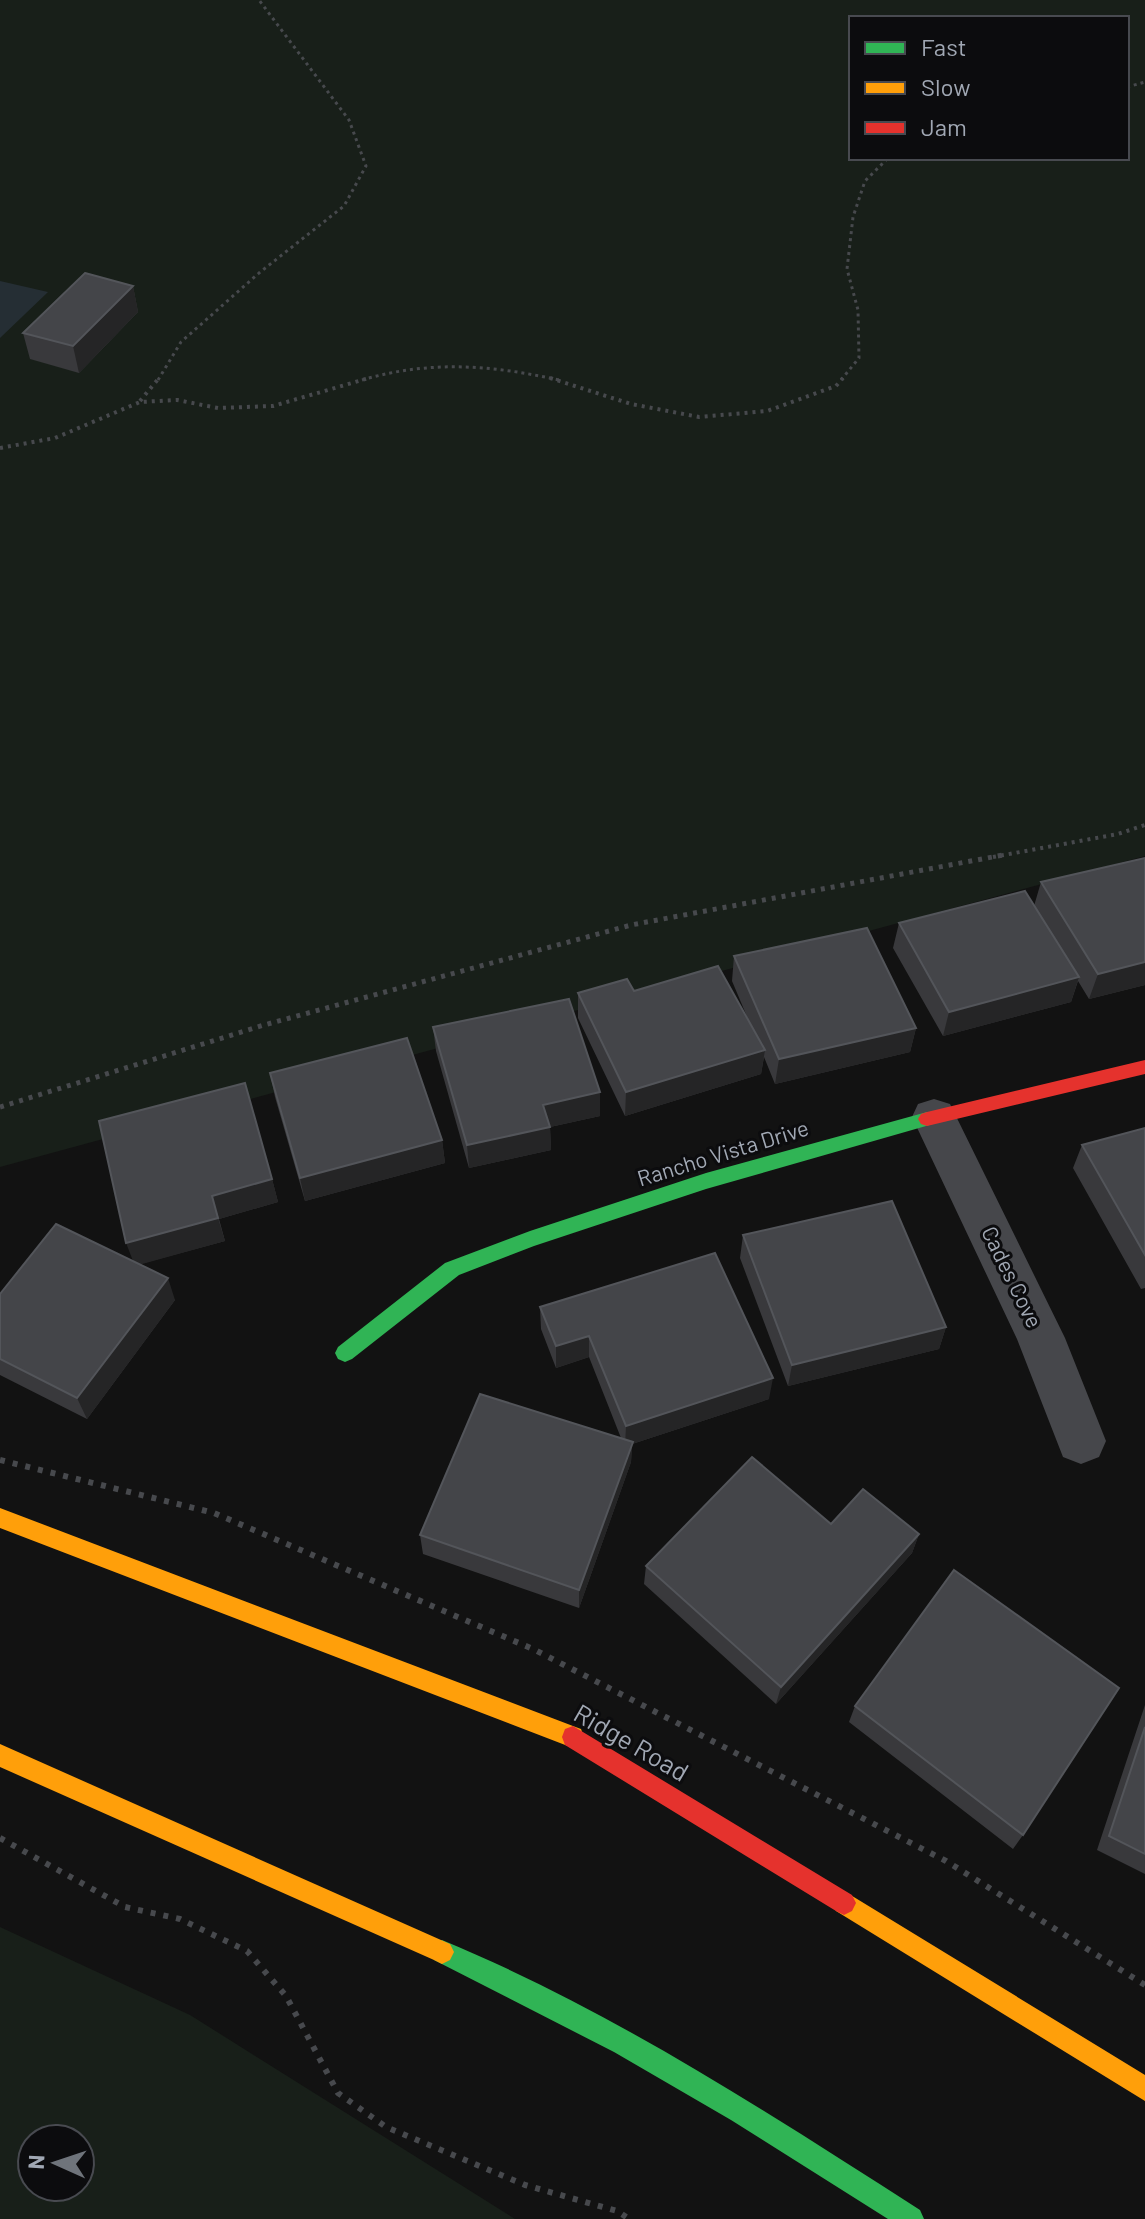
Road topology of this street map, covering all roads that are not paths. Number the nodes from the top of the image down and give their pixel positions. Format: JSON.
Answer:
{"nodes":[{"id":1,"x":1145,"y":1067,"type":"edge"},
{"id":2,"x":934,"y":1117,"type":"junction"},
{"id":3,"x":345,"y":1353,"type":"dead end"},
{"id":4,"x":1081,"y":1441,"type":"dead end"},
{"id":5,"x":0,"y":1518,"type":"edge"},
{"id":6,"x":0,"y":1755,"type":"edge"},
{"id":7,"x":1145,"y":2089,"type":"edge"},
{"id":8,"x":911,"y":2219,"type":"edge"}],
"edges":[{"from":1,"to":2,"type":"main road","name":"Rancho Vista Drive"},
{"from":2,"to":3,"type":"main road","name":"Rancho Vista Drive"},
{"from":2,"to":4,"type":"street","name":"Cades Cove"},
{"from":5,"to":7,"type":"main road","name":"Ridge Road"},
{"from":6,"to":8,"type":"main road"}]}
